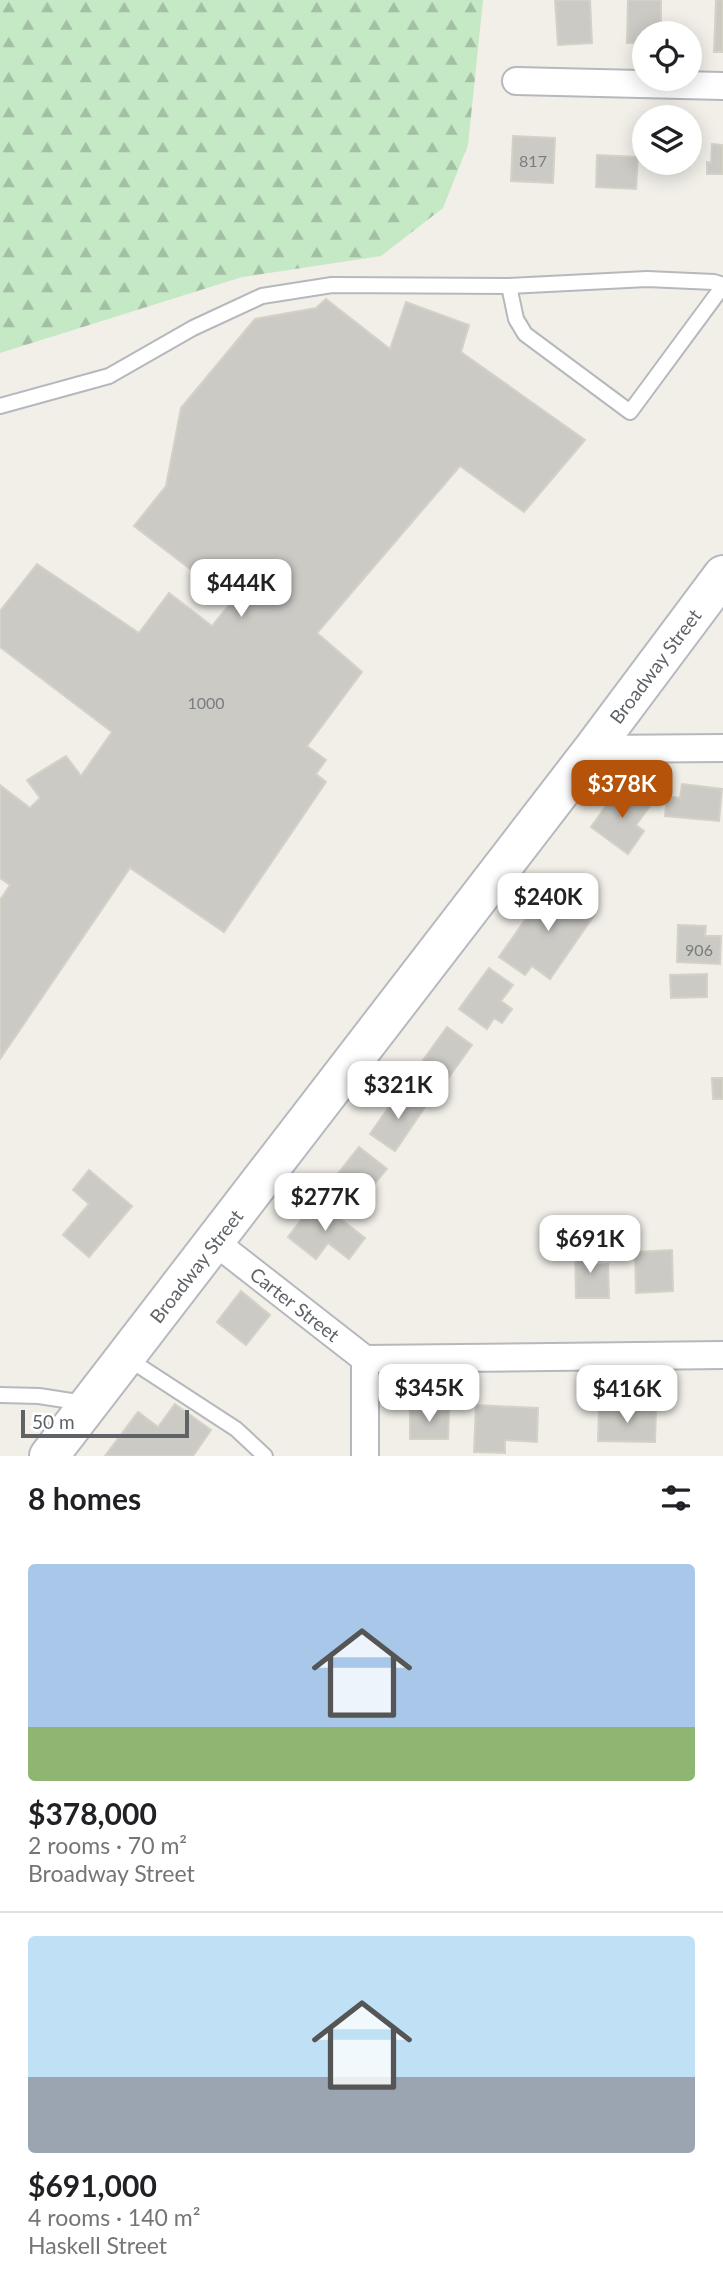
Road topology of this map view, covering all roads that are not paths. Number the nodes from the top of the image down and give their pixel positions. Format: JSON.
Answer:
{"nodes":[{"id":1,"x":516,"y":81,"type":"dead end"},
{"id":2,"x":723,"y":86,"type":"edge"},
{"id":3,"x":723,"y":285,"type":"edge"},
{"id":4,"x":509,"y":286,"type":"junction"},
{"id":5,"x":0,"y":406,"type":"edge"},
{"id":6,"x":723,"y":575,"type":"edge"},
{"id":7,"x":723,"y":748,"type":"edge"},
{"id":8,"x":593,"y":750,"type":"junction"},
{"id":9,"x":215,"y":1242,"type":"junction"},
{"id":10,"x":723,"y":1355,"type":"edge"},
{"id":11,"x":125,"y":1357,"type":"junction"},
{"id":12,"x":365,"y":1359,"type":"junction"},
{"id":13,"x":0,"y":1395,"type":"edge"},
{"id":14,"x":89,"y":1404,"type":"junction"},
{"id":15,"x":49,"y":1456,"type":"edge"},
{"id":16,"x":265,"y":1456,"type":"edge"},
{"id":17,"x":365,"y":1456,"type":"edge"}],
"edges":[{"from":1,"to":2,"type":"street"},
{"from":3,"to":4,"type":"lane"},
{"from":3,"to":4,"type":"lane"},
{"from":4,"to":5,"type":"lane"},
{"from":6,"to":8,"type":"street","name":"Broadway Street"},
{"from":7,"to":8,"type":"street"},
{"from":8,"to":9,"type":"street","name":"Broadway Street"},
{"from":9,"to":11,"type":"street","name":"Broadway Street"},
{"from":9,"to":12,"type":"street","name":"Carter Street"},
{"from":10,"to":12,"type":"street"},
{"from":11,"to":14,"type":"street","name":"Broadway Street"},
{"from":11,"to":16,"type":"lane"},
{"from":12,"to":17,"type":"street"},
{"from":13,"to":14,"type":"lane"},
{"from":14,"to":15,"type":"street","name":"Broadway Street"}]}
